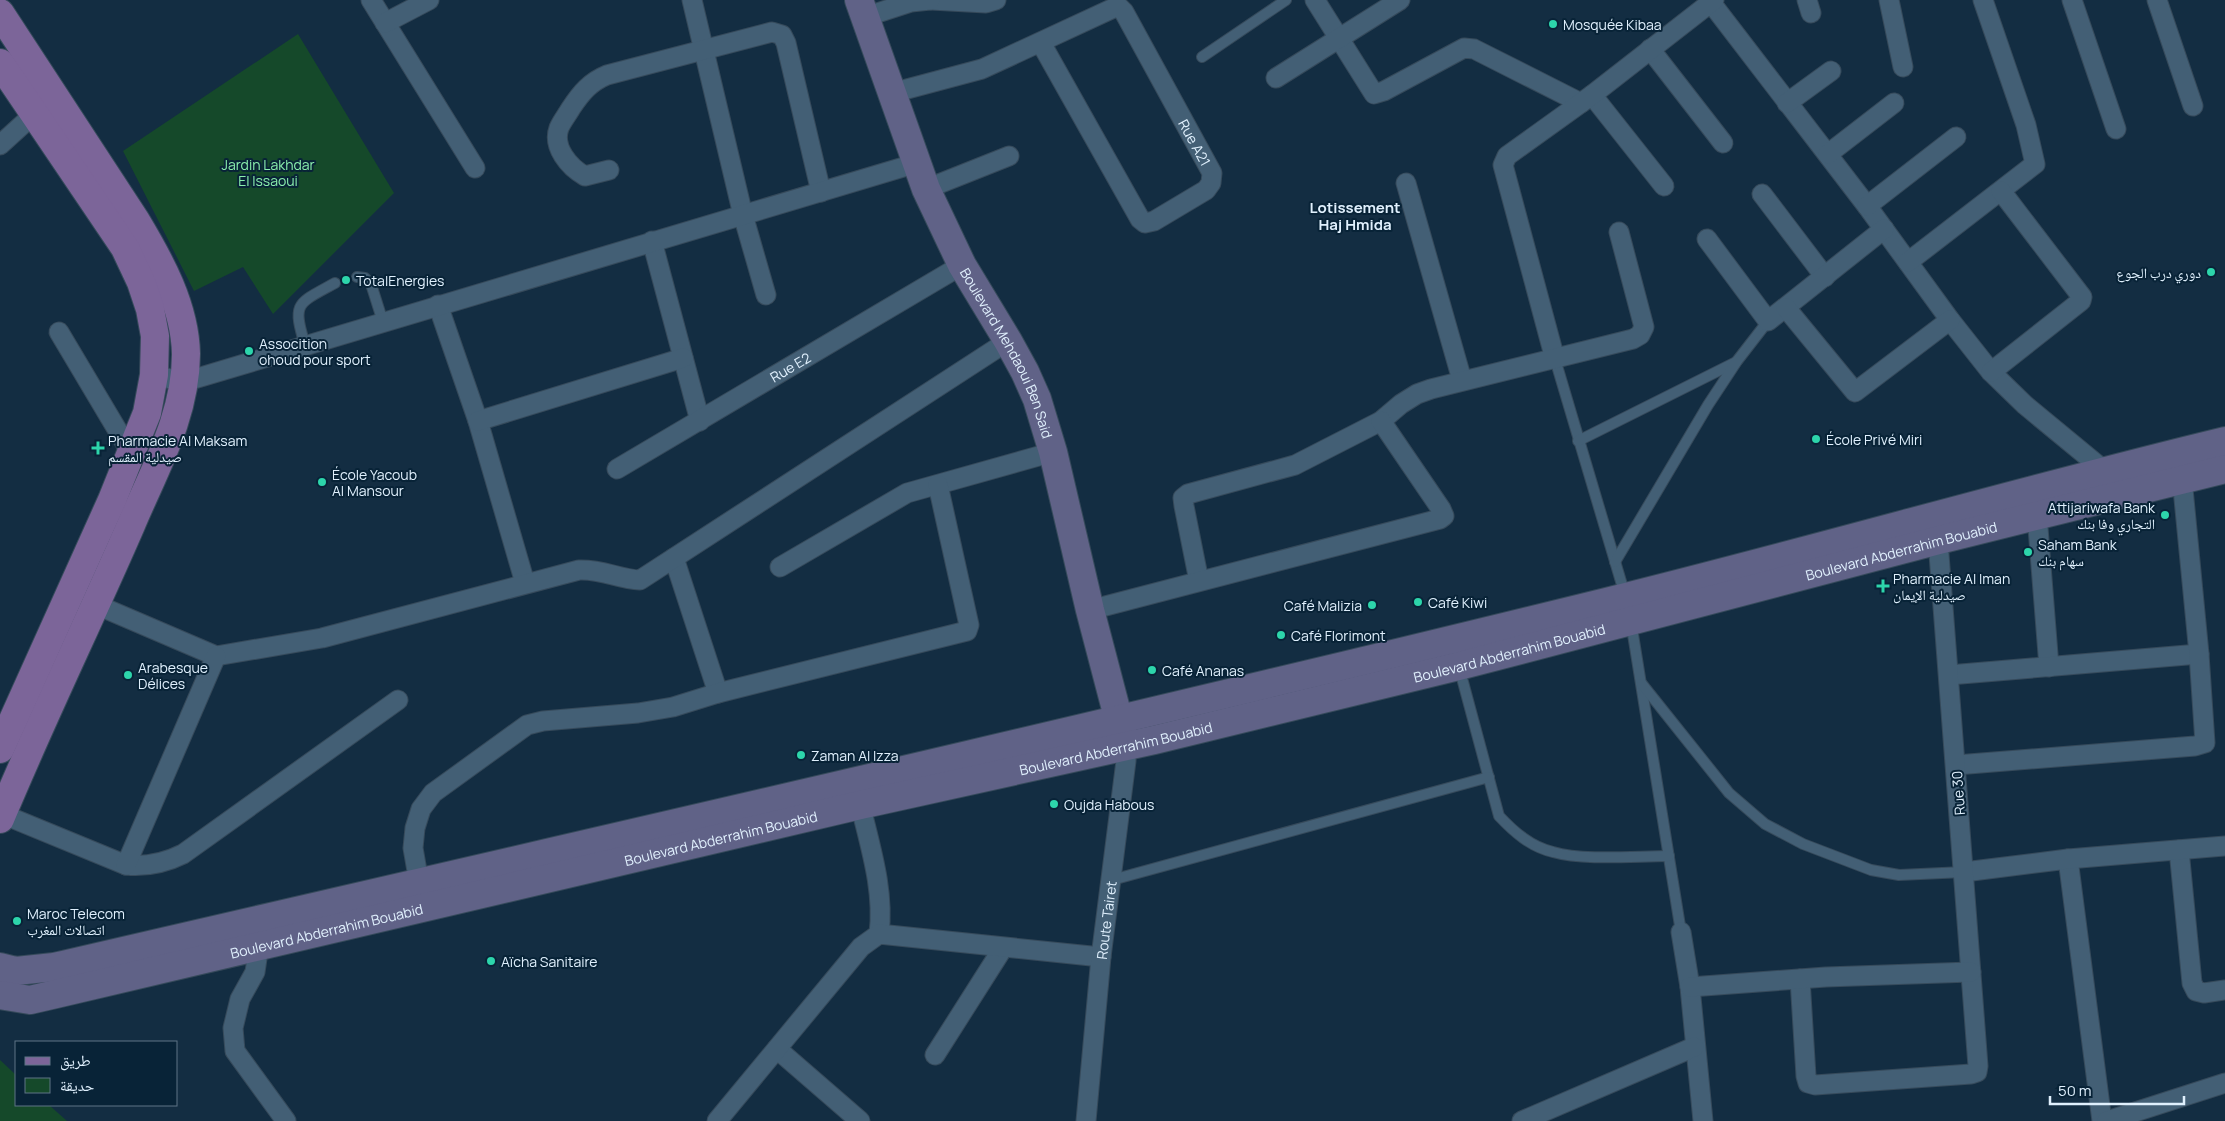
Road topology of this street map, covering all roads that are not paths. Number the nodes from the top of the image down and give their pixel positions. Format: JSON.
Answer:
{"nodes":[{"id":1,"x":370,"y":0,"type":"edge"},
{"id":2,"x":429,"y":0,"type":"edge"},
{"id":3,"x":692,"y":0,"type":"edge"},
{"id":4,"x":930,"y":0,"type":"edge"},
{"id":5,"x":996,"y":0,"type":"edge"},
{"id":6,"x":1286,"y":0,"type":"edge"},
{"id":7,"x":1315,"y":0,"type":"edge"},
{"id":8,"x":1400,"y":0,"type":"edge"},
{"id":9,"x":1889,"y":0,"type":"edge"},
{"id":10,"x":1983,"y":0,"type":"edge"},
{"id":11,"x":2072,"y":0,"type":"edge"},
{"id":12,"x":2157,"y":0,"type":"edge"},
{"id":13,"x":1711,"y":1,"type":"edge"},
{"id":14,"x":862,"y":8,"type":"edge"},
{"id":15,"x":0,"y":13,"type":"edge"},
{"id":16,"x":385,"y":23,"type":"junction"},
{"id":17,"x":1339,"y":39,"type":"junction"},
{"id":18,"x":1041,"y":43,"type":"junction"},
{"id":19,"x":1650,"y":49,"type":"junction"},
{"id":20,"x":704,"y":50,"type":"junction"},
{"id":21,"x":1202,"y":57,"type":"dead end"},
{"id":22,"x":0,"y":63,"type":"edge"},
{"id":23,"x":1903,"y":67,"type":"dead end"},
{"id":24,"x":1831,"y":71,"type":"dead end"},
{"id":25,"x":1276,"y":78,"type":"dead end"},
{"id":26,"x":892,"y":93,"type":"junction"},
{"id":27,"x":1586,"y":99,"type":"junction"},
{"id":28,"x":1787,"y":103,"type":"junction"},
{"id":29,"x":1894,"y":103,"type":"dead end"},
{"id":30,"x":2193,"y":106,"type":"dead end"},
{"id":31,"x":34,"y":115,"type":"junction"},
{"id":32,"x":2116,"y":129,"type":"dead end"},
{"id":33,"x":1956,"y":137,"type":"dead end"},
{"id":34,"x":1723,"y":143,"type":"dead end"},
{"id":35,"x":0,"y":144,"type":"edge"},
{"id":36,"x":1828,"y":154,"type":"junction"},
{"id":37,"x":1009,"y":156,"type":"dead end"},
{"id":38,"x":917,"y":163,"type":"junction"},
{"id":39,"x":475,"y":168,"type":"dead end"},
{"id":40,"x":609,"y":170,"type":"dead end"},
{"id":41,"x":1406,"y":183,"type":"dead end"},
{"id":42,"x":1664,"y":186,"type":"dead end"},
{"id":43,"x":926,"y":189,"type":"junction"},
{"id":44,"x":2001,"y":191,"type":"junction"},
{"id":45,"x":821,"y":192,"type":"junction"},
{"id":46,"x":1762,"y":194,"type":"dead end"},
{"id":47,"x":1867,"y":206,"type":"junction"},
{"id":48,"x":743,"y":215,"type":"junction"},
{"id":49,"x":1884,"y":229,"type":"junction"},
{"id":50,"x":1620,"y":232,"type":"dead end"},
{"id":51,"x":1707,"y":239,"type":"dead end"},
{"id":52,"x":652,"y":241,"type":"junction"},
{"id":53,"x":1908,"y":262,"type":"junction"},
{"id":54,"x":962,"y":264,"type":"junction"},
{"id":55,"x":357,"y":277,"type":"dead end"},
{"id":56,"x":1825,"y":277,"type":"junction"},
{"id":57,"x":335,"y":283,"type":"dead end"},
{"id":58,"x":766,"y":295,"type":"dead end"},
{"id":59,"x":438,"y":305,"type":"junction"},
{"id":60,"x":1786,"y":308,"type":"junction"},
{"id":61,"x":1950,"y":320,"type":"junction"},
{"id":62,"x":1768,"y":321,"type":"junction"},
{"id":63,"x":383,"y":322,"type":"junction"},
{"id":64,"x":59,"y":332,"type":"dead end"},
{"id":65,"x":1008,"y":341,"type":"junction"},
{"id":66,"x":305,"y":345,"type":"junction"},
{"id":67,"x":683,"y":358,"type":"junction"},
{"id":68,"x":1555,"y":359,"type":"junction"},
{"id":69,"x":1737,"y":362,"type":"junction"},
{"id":70,"x":1991,"y":372,"type":"junction"},
{"id":71,"x":154,"y":375,"type":"junction"},
{"id":72,"x":1462,"y":380,"type":"junction"},
{"id":73,"x":184,"y":382,"type":"junction"},
{"id":74,"x":478,"y":421,"type":"junction"},
{"id":75,"x":1380,"y":421,"type":"junction"},
{"id":76,"x":700,"y":422,"type":"junction"},
{"id":77,"x":1578,"y":441,"type":"junction"},
{"id":78,"x":2225,"y":441,"type":"edge"},
{"id":79,"x":1053,"y":452,"type":"junction"},
{"id":80,"x":2178,"y":452,"type":"junction"},
{"id":81,"x":131,"y":453,"type":"junction"},
{"id":82,"x":617,"y":469,"type":"dead end"},
{"id":83,"x":2225,"y":469,"type":"edge"},
{"id":84,"x":2105,"y":471,"type":"junction"},
{"id":85,"x":2184,"y":479,"type":"junction"},
{"id":86,"x":938,"y":485,"type":"junction"},
{"id":87,"x":2037,"y":515,"type":"junction"},
{"id":88,"x":1937,"y":527,"type":"junction"},
{"id":89,"x":674,"y":558,"type":"junction"},
{"id":90,"x":1615,"y":562,"type":"junction"},
{"id":91,"x":780,"y":567,"type":"dead end"},
{"id":92,"x":1199,"y":581,"type":"junction"},
{"id":93,"x":525,"y":583,"type":"junction"},
{"id":94,"x":97,"y":605,"type":"junction"},
{"id":95,"x":1628,"y":609,"type":"junction"},
{"id":96,"x":1090,"y":610,"type":"junction"},
{"id":97,"x":2199,"y":654,"type":"junction"},
{"id":98,"x":216,"y":656,"type":"junction"},
{"id":99,"x":1459,"y":666,"type":"junction"},
{"id":100,"x":2049,"y":667,"type":"junction"},
{"id":101,"x":1949,"y":676,"type":"junction"},
{"id":102,"x":1641,"y":683,"type":"junction"},
{"id":103,"x":718,"y":694,"type":"junction"},
{"id":104,"x":398,"y":700,"type":"dead end"},
{"id":105,"x":1119,"y":718,"type":"junction"},
{"id":106,"x":1126,"y":747,"type":"junction"},
{"id":107,"x":0,"y":749,"type":"edge"},
{"id":108,"x":1956,"y":764,"type":"junction"},
{"id":109,"x":1489,"y":777,"type":"junction"},
{"id":110,"x":858,"y":793,"type":"junction"},
{"id":111,"x":1,"y":816,"type":"edge"},
{"id":112,"x":2225,"y":846,"type":"edge"},
{"id":113,"x":2179,"y":850,"type":"junction"},
{"id":114,"x":1669,"y":856,"type":"junction"},
{"id":115,"x":2068,"y":859,"type":"junction"},
{"id":116,"x":126,"y":865,"type":"junction"},
{"id":117,"x":1964,"y":872,"type":"junction"},
{"id":118,"x":1112,"y":880,"type":"junction"},
{"id":119,"x":422,"y":895,"type":"junction"},
{"id":120,"x":1681,"y":932,"type":"joint"},
{"id":121,"x":879,"y":934,"type":"junction"},
{"id":122,"x":259,"y":945,"type":"junction"},
{"id":123,"x":1003,"y":948,"type":"junction"},
{"id":124,"x":1101,"y":957,"type":"junction"},
{"id":125,"x":0,"y":967,"type":"edge"},
{"id":126,"x":1971,"y":972,"type":"junction"},
{"id":127,"x":1800,"y":979,"type":"junction"},
{"id":128,"x":1690,"y":987,"type":"junction"},
{"id":129,"x":2225,"y":990,"type":"edge"},
{"id":130,"x":0,"y":995,"type":"edge"},
{"id":131,"x":1694,"y":1047,"type":"junction"},
{"id":132,"x":777,"y":1050,"type":"junction"},
{"id":133,"x":934,"y":1055,"type":"dead end"},
{"id":134,"x":2225,"y":1083,"type":"edge"},
{"id":135,"x":286,"y":1121,"type":"edge"},
{"id":136,"x":717,"y":1121,"type":"edge"},
{"id":137,"x":860,"y":1121,"type":"edge"},
{"id":138,"x":1086,"y":1121,"type":"edge"},
{"id":139,"x":1522,"y":1121,"type":"edge"},
{"id":140,"x":1703,"y":1121,"type":"edge"},
{"id":141,"x":2102,"y":1121,"type":"edge"},
{"id":142,"x":2107,"y":1121,"type":"edge"}],
"edges":[{"from":1,"to":16,"type":"street"},
{"from":2,"to":16,"type":"street"},
{"from":3,"to":20,"type":"street"},
{"from":4,"to":5,"type":"street"},
{"from":4,"to":14,"type":"street"},
{"from":6,"to":21,"type":"lane"},
{"from":7,"to":17,"type":"street"},
{"from":8,"to":17,"type":"street"},
{"from":9,"to":23,"type":"street"},
{"from":10,"to":44,"type":"street"},
{"from":11,"to":32,"type":"street"},
{"from":12,"to":30,"type":"street"},
{"from":13,"to":19,"type":"street"},
{"from":13,"to":28,"type":"street"},
{"from":14,"to":26,"type":"main road","name":"Boulevard Mehdaoui Ben Said"},
{"from":15,"to":73,"type":"main road"},
{"from":16,"to":39,"type":"street"},
{"from":17,"to":25,"type":"street"},
{"from":17,"to":27,"type":"street"},
{"from":18,"to":18,"type":"street","name":"Rue A21"},
{"from":18,"to":26,"type":"street","name":"Rue A21"},
{"from":19,"to":27,"type":"street"},
{"from":19,"to":34,"type":"street"},
{"from":20,"to":40,"type":"street"},
{"from":20,"to":45,"type":"street"},
{"from":20,"to":48,"type":"street"},
{"from":22,"to":31,"type":"main road"},
{"from":24,"to":28,"type":"street"},
{"from":26,"to":38,"type":"main road","name":"Boulevard Mehdaoui Ben Said"},
{"from":27,"to":42,"type":"street"},
{"from":27,"to":68,"type":"street"},
{"from":28,"to":36,"type":"street"},
{"from":29,"to":36,"type":"street"},
{"from":31,"to":35,"type":"street"},
{"from":31,"to":71,"type":"main road"},
{"from":33,"to":47,"type":"street"},
{"from":36,"to":47,"type":"street"},
{"from":37,"to":43,"type":"street"},
{"from":38,"to":43,"type":"main road","name":"Boulevard Mehdaoui Ben Said"},
{"from":38,"to":45,"type":"street"},
{"from":41,"to":72,"type":"street"},
{"from":43,"to":54,"type":"main road","name":"Boulevard Mehdaoui Ben Said"},
{"from":44,"to":53,"type":"street"},
{"from":44,"to":70,"type":"street"},
{"from":45,"to":48,"type":"street"},
{"from":46,"to":56,"type":"street"},
{"from":47,"to":49,"type":"street"},
{"from":48,"to":52,"type":"street"},
{"from":48,"to":58,"type":"street"},
{"from":49,"to":53,"type":"street"},
{"from":49,"to":56,"type":"street"},
{"from":50,"to":68,"type":"street"},
{"from":51,"to":62,"type":"street"},
{"from":52,"to":59,"type":"street"},
{"from":52,"to":67,"type":"street"},
{"from":53,"to":61,"type":"street"},
{"from":54,"to":65,"type":"main road","name":"Boulevard Mehdaoui Ben Said"},
{"from":54,"to":76,"type":"street","name":"Rue E2"},
{"from":55,"to":63,"type":"lane"},
{"from":56,"to":60,"type":"street"},
{"from":57,"to":66,"type":"lane"},
{"from":59,"to":63,"type":"street"},
{"from":59,"to":74,"type":"street"},
{"from":60,"to":61,"type":"street"},
{"from":60,"to":62,"type":"street"},
{"from":61,"to":70,"type":"street"},
{"from":62,"to":69,"type":"lane"},
{"from":63,"to":66,"type":"street"},
{"from":64,"to":81,"type":"street"},
{"from":65,"to":79,"type":"main road","name":"Boulevard Mehdaoui Ben Said"},
{"from":65,"to":89,"type":"street"},
{"from":66,"to":73,"type":"street"},
{"from":67,"to":74,"type":"street"},
{"from":67,"to":76,"type":"street"},
{"from":68,"to":72,"type":"street"},
{"from":68,"to":77,"type":"lane"},
{"from":69,"to":77,"type":"lane"},
{"from":69,"to":90,"type":"lane"},
{"from":70,"to":84,"type":"street"},
{"from":71,"to":73,"type":"street"},
{"from":71,"to":81,"type":"main road"},
{"from":72,"to":75,"type":"street"},
{"from":73,"to":94,"type":"main road"},
{"from":74,"to":93,"type":"street"},
{"from":75,"to":92,"type":"street"},
{"from":75,"to":92,"type":"street"},
{"from":76,"to":82,"type":"street","name":"Rue E2"},
{"from":77,"to":90,"type":"lane"},
{"from":78,"to":80,"type":"main road","name":"Boulevard Abderrahim Bouabid"},
{"from":79,"to":86,"type":"street"},
{"from":79,"to":96,"type":"main road","name":"Boulevard Mehdaoui Ben Said"},
{"from":80,"to":84,"type":"main road","name":"Boulevard Abderrahim Bouabid"},
{"from":80,"to":85,"type":"street"},
{"from":81,"to":107,"type":"main road"},
{"from":83,"to":85,"type":"main road","name":"Boulevard Abderrahim Bouabid"},
{"from":84,"to":88,"type":"main road","name":"Boulevard Abderrahim Bouabid"},
{"from":85,"to":87,"type":"main road","name":"Boulevard Abderrahim Bouabid"},
{"from":85,"to":97,"type":"street"},
{"from":86,"to":91,"type":"street"},
{"from":86,"to":103,"type":"street"},
{"from":87,"to":88,"type":"main road","name":"Boulevard Abderrahim Bouabid"},
{"from":87,"to":100,"type":"street"},
{"from":88,"to":95,"type":"main road","name":"Boulevard Abderrahim Bouabid"},
{"from":88,"to":101,"type":"street","name":"Rue 30"},
{"from":89,"to":93,"type":"street"},
{"from":89,"to":103,"type":"street"},
{"from":90,"to":95,"type":"lane"},
{"from":92,"to":96,"type":"street"},
{"from":93,"to":98,"type":"street"},
{"from":94,"to":98,"type":"street"},
{"from":94,"to":111,"type":"main road"},
{"from":95,"to":99,"type":"main road","name":"Boulevard Abderrahim Bouabid"},
{"from":95,"to":102,"type":"lane"},
{"from":95,"to":105,"type":"main road","name":"Boulevard Abderrahim Bouabid"},
{"from":96,"to":105,"type":"main road","name":"Boulevard Mehdaoui Ben Said"},
{"from":97,"to":100,"type":"street"},
{"from":97,"to":108,"type":"street"},
{"from":98,"to":116,"type":"street"},
{"from":99,"to":106,"type":"main road","name":"Boulevard Abderrahim Bouabid"},
{"from":99,"to":109,"type":"lane"},
{"from":100,"to":101,"type":"street"},
{"from":101,"to":108,"type":"street","name":"Rue 30"},
{"from":102,"to":114,"type":"lane"},
{"from":102,"to":117,"type":"lane"},
{"from":103,"to":119,"type":"street"},
{"from":104,"to":116,"type":"street"},
{"from":105,"to":106,"type":"main road","name":"Route Tairet"},
{"from":105,"to":110,"type":"main road","name":"Boulevard Abderrahim Bouabid"},
{"from":106,"to":110,"type":"main road","name":"Boulevard Abderrahim Bouabid"},
{"from":106,"to":118,"type":"street","name":"Route Tairet"},
{"from":108,"to":117,"type":"street","name":"Rue 30"},
{"from":109,"to":114,"type":"lane"},
{"from":109,"to":118,"type":"lane"},
{"from":110,"to":119,"type":"main road","name":"Boulevard Abderrahim Bouabid"},
{"from":110,"to":121,"type":"street"},
{"from":111,"to":116,"type":"street"},
{"from":112,"to":113,"type":"street"},
{"from":113,"to":115,"type":"street"},
{"from":113,"to":129,"type":"street"},
{"from":114,"to":120,"type":"lane"},
{"from":115,"to":117,"type":"street"},
{"from":115,"to":141,"type":"street"},
{"from":117,"to":126,"type":"street","name":"Rue 30"},
{"from":118,"to":124,"type":"street","name":"Route Tairet"},
{"from":119,"to":122,"type":"main road","name":"Boulevard Abderrahim Bouabid"},
{"from":119,"to":125,"type":"main road","name":"Boulevard Abderrahim Bouabid"},
{"from":120,"to":128,"type":"street"},
{"from":121,"to":123,"type":"street"},
{"from":121,"to":132,"type":"street"},
{"from":122,"to":130,"type":"main road","name":"Boulevard Abderrahim Bouabid"},
{"from":122,"to":135,"type":"street"},
{"from":123,"to":124,"type":"street"},
{"from":123,"to":133,"type":"street"},
{"from":124,"to":138,"type":"street","name":"Route Tairet"},
{"from":126,"to":127,"type":"street"},
{"from":126,"to":127,"type":"street","name":"Rue 30"},
{"from":127,"to":128,"type":"street"},
{"from":128,"to":131,"type":"street"},
{"from":131,"to":139,"type":"street"},
{"from":131,"to":140,"type":"street"},
{"from":132,"to":136,"type":"street"},
{"from":132,"to":137,"type":"street"},
{"from":134,"to":142,"type":"street"}]}
